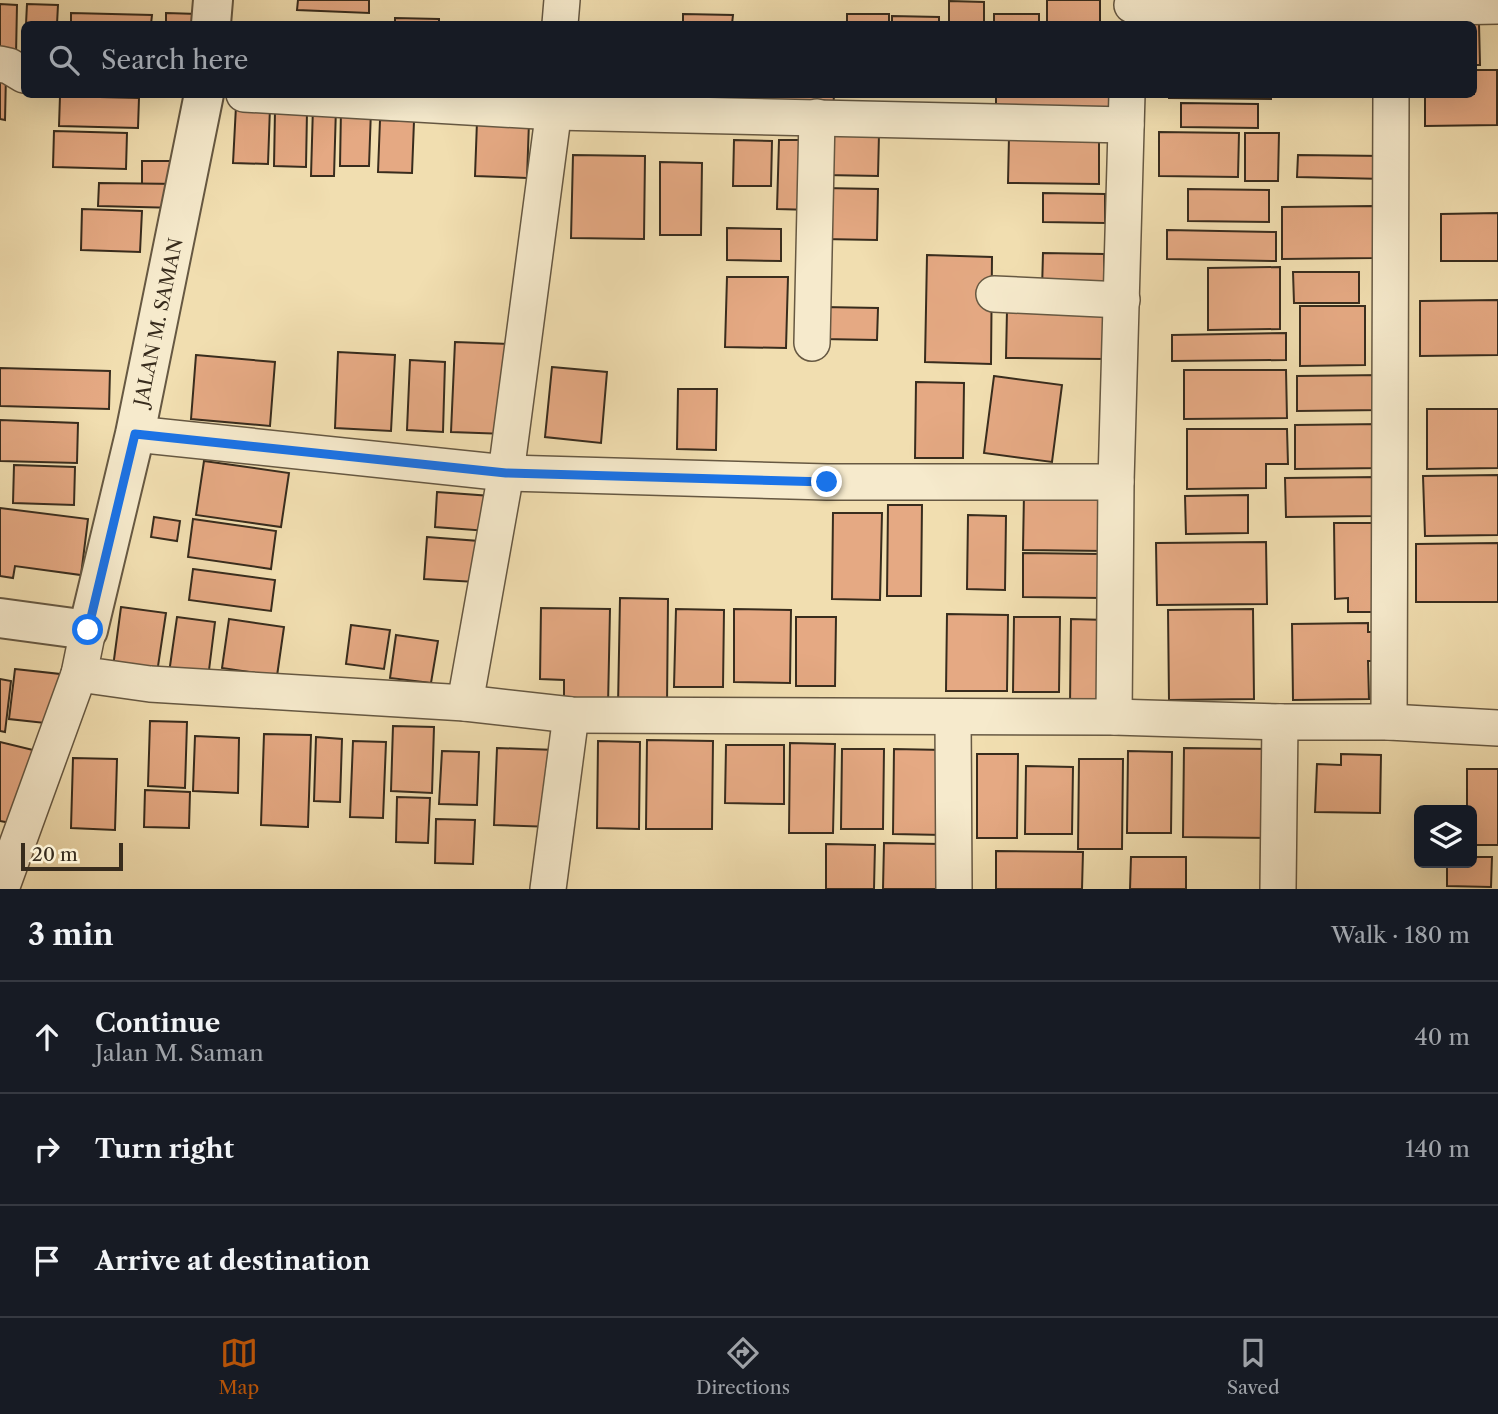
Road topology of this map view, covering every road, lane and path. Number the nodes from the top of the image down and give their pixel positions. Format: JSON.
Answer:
{"nodes":[{"id":1,"x":213,"y":0,"type":"edge"},
{"id":2,"x":562,"y":0,"type":"edge"},
{"id":3,"x":1498,"y":6,"type":"edge"},
{"id":4,"x":1131,"y":10,"type":"edge"},
{"id":5,"x":1401,"y":10,"type":"edge"},
{"id":6,"x":211,"y":21,"type":"edge"},
{"id":7,"x":561,"y":21,"type":"edge"},
{"id":8,"x":0,"y":65,"type":"edge"},
{"id":9,"x":21,"y":73,"type":"edge"},
{"id":10,"x":203,"y":98,"type":"edge"},
{"id":11,"x":382,"y":98,"type":"edge"},
{"id":12,"x":1391,"y":98,"type":"edge"},
{"id":13,"x":555,"y":103,"type":"edge"},
{"id":14,"x":1126,"y":110,"type":"edge"},
{"id":15,"x":817,"y":117,"type":"junction"},
{"id":16,"x":994,"y":294,"type":"dead end"},
{"id":17,"x":1122,"y":299,"type":"junction"},
{"id":18,"x":812,"y":343,"type":"dead end"},
{"id":19,"x":135,"y":434,"type":"junction"},
{"id":20,"x":506,"y":473,"type":"junction"},
{"id":21,"x":1116,"y":482,"type":"junction"},
{"id":22,"x":0,"y":618,"type":"edge"},
{"id":23,"x":88,"y":630,"type":"junction"},
{"id":24,"x":79,"y":674,"type":"junction"},
{"id":25,"x":465,"y":703,"type":"junction"},
{"id":26,"x":571,"y":715,"type":"junction"},
{"id":27,"x":953,"y":717,"type":"junction"},
{"id":28,"x":1114,"y":717,"type":"junction"},
{"id":29,"x":1280,"y":722,"type":"junction"},
{"id":30,"x":1389,"y":722,"type":"junction"},
{"id":31,"x":1498,"y":728,"type":"edge"},
{"id":32,"x":1,"y":889,"type":"edge"},
{"id":33,"x":548,"y":889,"type":"edge"},
{"id":34,"x":954,"y":889,"type":"edge"},
{"id":35,"x":1278,"y":889,"type":"edge"}],
"edges":[{"from":1,"to":6,"type":"street"},
{"from":2,"to":7,"type":"street"},
{"from":3,"to":5,"type":"street"},
{"from":4,"to":5,"type":"street"},
{"from":8,"to":9,"type":"street"},
{"from":10,"to":19,"type":"street","name":"JALAN M. SAMAN"},
{"from":11,"to":13,"type":"street"},
{"from":12,"to":30,"type":"street"},
{"from":13,"to":15,"type":"street"},
{"from":13,"to":20,"type":"street"},
{"from":14,"to":15,"type":"street"},
{"from":14,"to":17,"type":"street"},
{"from":15,"to":18,"type":"street"},
{"from":16,"to":17,"type":"street"},
{"from":17,"to":21,"type":"street"},
{"from":19,"to":20,"type":"street"},
{"from":19,"to":23,"type":"street","name":"JALAN M. SAMAN"},
{"from":20,"to":21,"type":"street"},
{"from":20,"to":25,"type":"street"},
{"from":21,"to":28,"type":"street"},
{"from":22,"to":23,"type":"street"},
{"from":23,"to":24,"type":"street"},
{"from":24,"to":25,"type":"street"},
{"from":24,"to":32,"type":"street"},
{"from":25,"to":26,"type":"street"},
{"from":26,"to":27,"type":"street"},
{"from":26,"to":33,"type":"street"},
{"from":27,"to":28,"type":"street"},
{"from":27,"to":34,"type":"street"},
{"from":28,"to":29,"type":"street"},
{"from":29,"to":30,"type":"street"},
{"from":29,"to":35,"type":"street"},
{"from":30,"to":31,"type":"street"}]}
